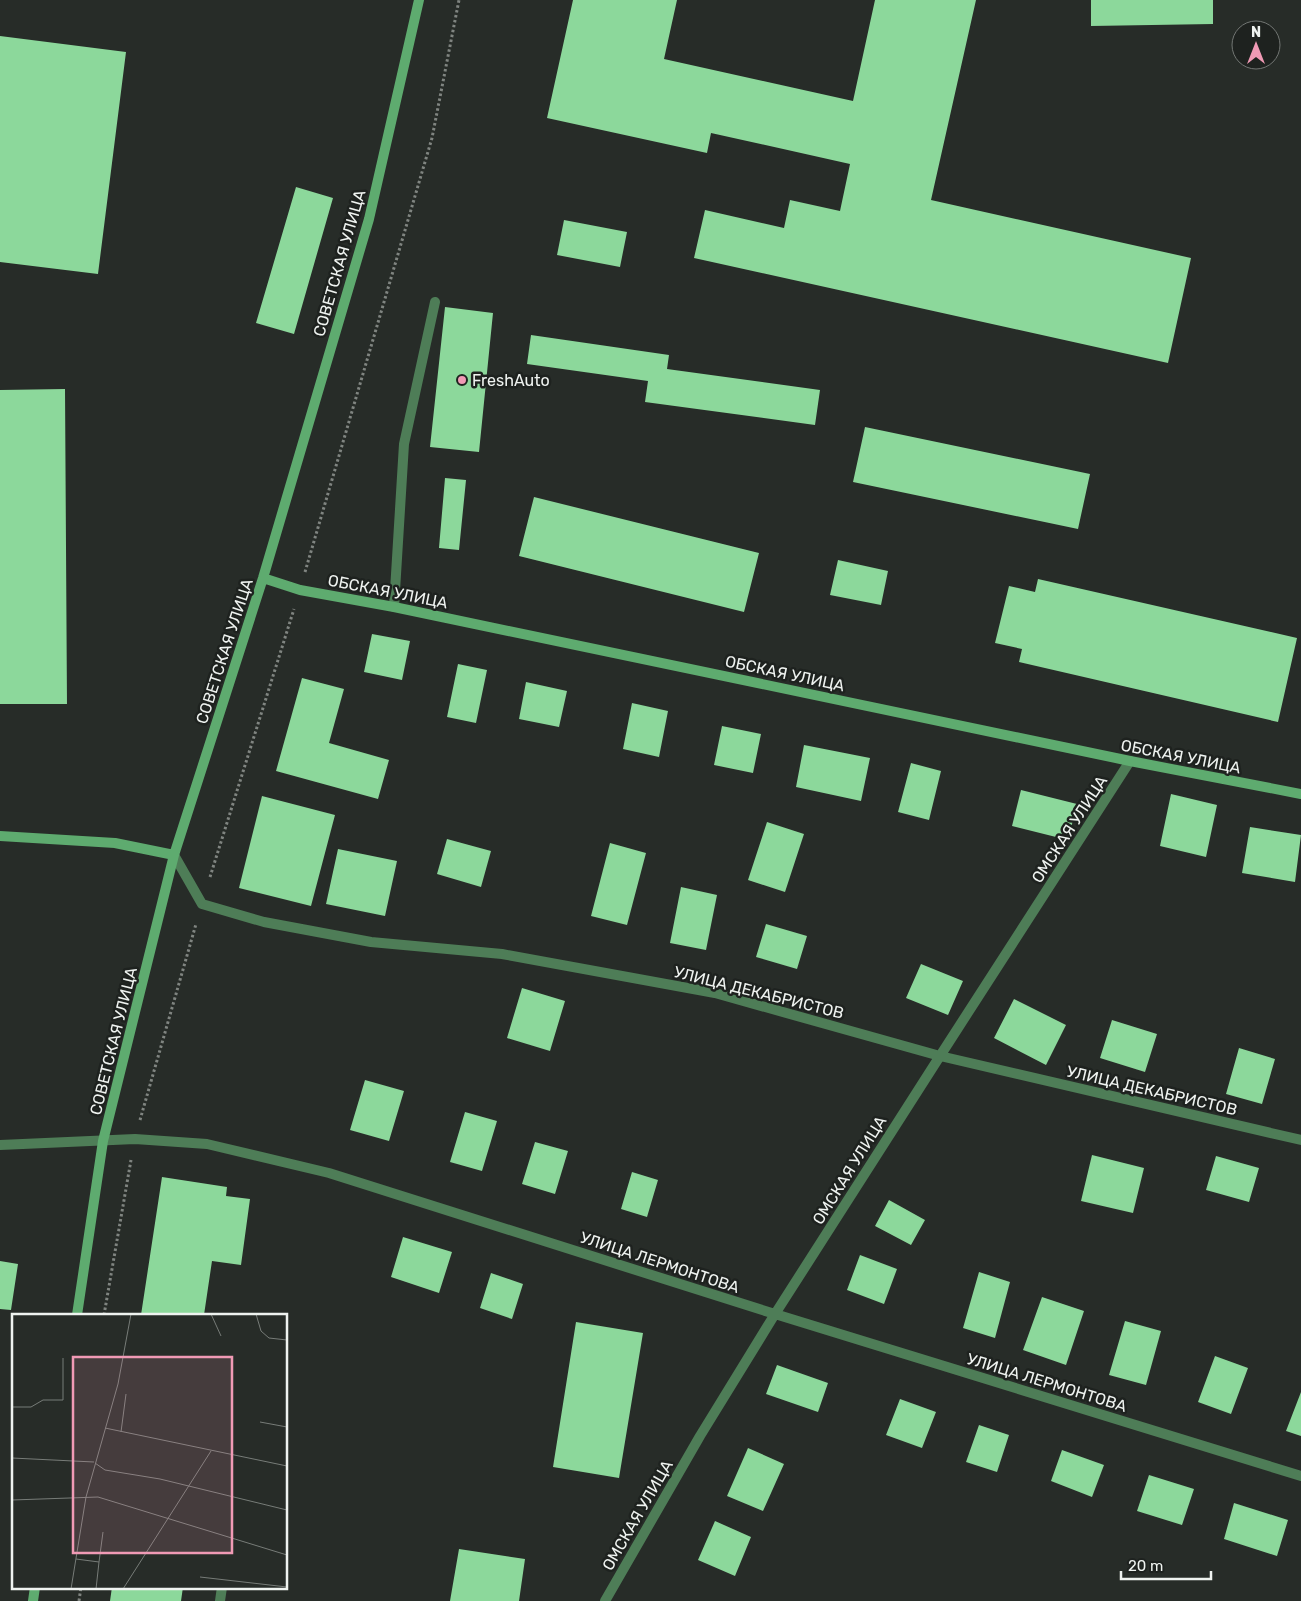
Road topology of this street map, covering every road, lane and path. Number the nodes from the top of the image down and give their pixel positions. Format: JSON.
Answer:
{"nodes":[{"id":1,"x":419,"y":0,"type":"edge"},
{"id":2,"x":459,"y":0,"type":"edge"},
{"id":3,"x":435,"y":302,"type":"dead end"},
{"id":4,"x":263,"y":578,"type":"junction"},
{"id":5,"x":300,"y":590,"type":"junction"},
{"id":6,"x":394,"y":607,"type":"junction"},
{"id":7,"x":1130,"y":761,"type":"junction"},
{"id":8,"x":1301,"y":794,"type":"edge"},
{"id":9,"x":0,"y":836,"type":"edge"},
{"id":10,"x":174,"y":855,"type":"junction"},
{"id":11,"x":202,"y":904,"type":"junction"},
{"id":12,"x":940,"y":1056,"type":"junction"},
{"id":13,"x":134,"y":1139,"type":"junction"},
{"id":14,"x":1301,"y":1140,"type":"edge"},
{"id":15,"x":104,"y":1141,"type":"junction"},
{"id":16,"x":0,"y":1145,"type":"edge"},
{"id":17,"x":77,"y":1314,"type":"edge"},
{"id":18,"x":104,"y":1314,"type":"edge"},
{"id":19,"x":775,"y":1314,"type":"junction"},
{"id":20,"x":1301,"y":1476,"type":"edge"},
{"id":21,"x":35,"y":1588,"type":"edge"},
{"id":22,"x":81,"y":1588,"type":"edge"},
{"id":23,"x":222,"y":1588,"type":"edge"},
{"id":24,"x":33,"y":1601,"type":"edge"},
{"id":25,"x":79,"y":1601,"type":"edge"},
{"id":26,"x":220,"y":1601,"type":"edge"},
{"id":27,"x":605,"y":1601,"type":"edge"}],
"edges":[{"from":1,"to":4,"type":"main road","name":"СОВЕТСКАЯ УЛИЦА"},
{"from":2,"to":5,"type":"path"},
{"from":3,"to":6,"type":"street"},
{"from":4,"to":5,"type":"main road","name":"ОБСКАЯ УЛИЦА"},
{"from":4,"to":10,"type":"main road","name":"СОВЕТСКАЯ УЛИЦА"},
{"from":5,"to":6,"type":"main road","name":"ОБСКАЯ УЛИЦА"},
{"from":5,"to":11,"type":"path"},
{"from":6,"to":7,"type":"main road","name":"ОБСКАЯ УЛИЦА"},
{"from":7,"to":8,"type":"main road","name":"ОБСКАЯ УЛИЦА"},
{"from":7,"to":12,"type":"street","name":"ОМСКАЯ УЛИЦА"},
{"from":9,"to":10,"type":"main road"},
{"from":10,"to":11,"type":"street"},
{"from":10,"to":15,"type":"main road","name":"СОВЕТСКАЯ УЛИЦА"},
{"from":11,"to":12,"type":"street","name":"УЛИЦА ДЕКАБРИСТОВ"},
{"from":11,"to":13,"type":"path"},
{"from":12,"to":14,"type":"street","name":"УЛИЦА ДЕКАБРИСТОВ"},
{"from":12,"to":19,"type":"street","name":"ОМСКАЯ УЛИЦА"},
{"from":13,"to":15,"type":"street","name":"УЛИЦА ЛЕРМОНТОВА"},
{"from":13,"to":18,"type":"path"},
{"from":13,"to":19,"type":"street","name":"УЛИЦА ЛЕРМОНТОВА"},
{"from":15,"to":16,"type":"street","name":"УЛИЦА ЛЕРМОНТОВА"},
{"from":15,"to":17,"type":"main road","name":"СОВЕТСКАЯ УЛИЦА"},
{"from":19,"to":20,"type":"street","name":"УЛИЦА ЛЕРМОНТОВА"},
{"from":19,"to":27,"type":"street","name":"ОМСКАЯ УЛИЦА"},
{"from":21,"to":24,"type":"main road"},
{"from":22,"to":25,"type":"path"},
{"from":23,"to":26,"type":"street"}]}
